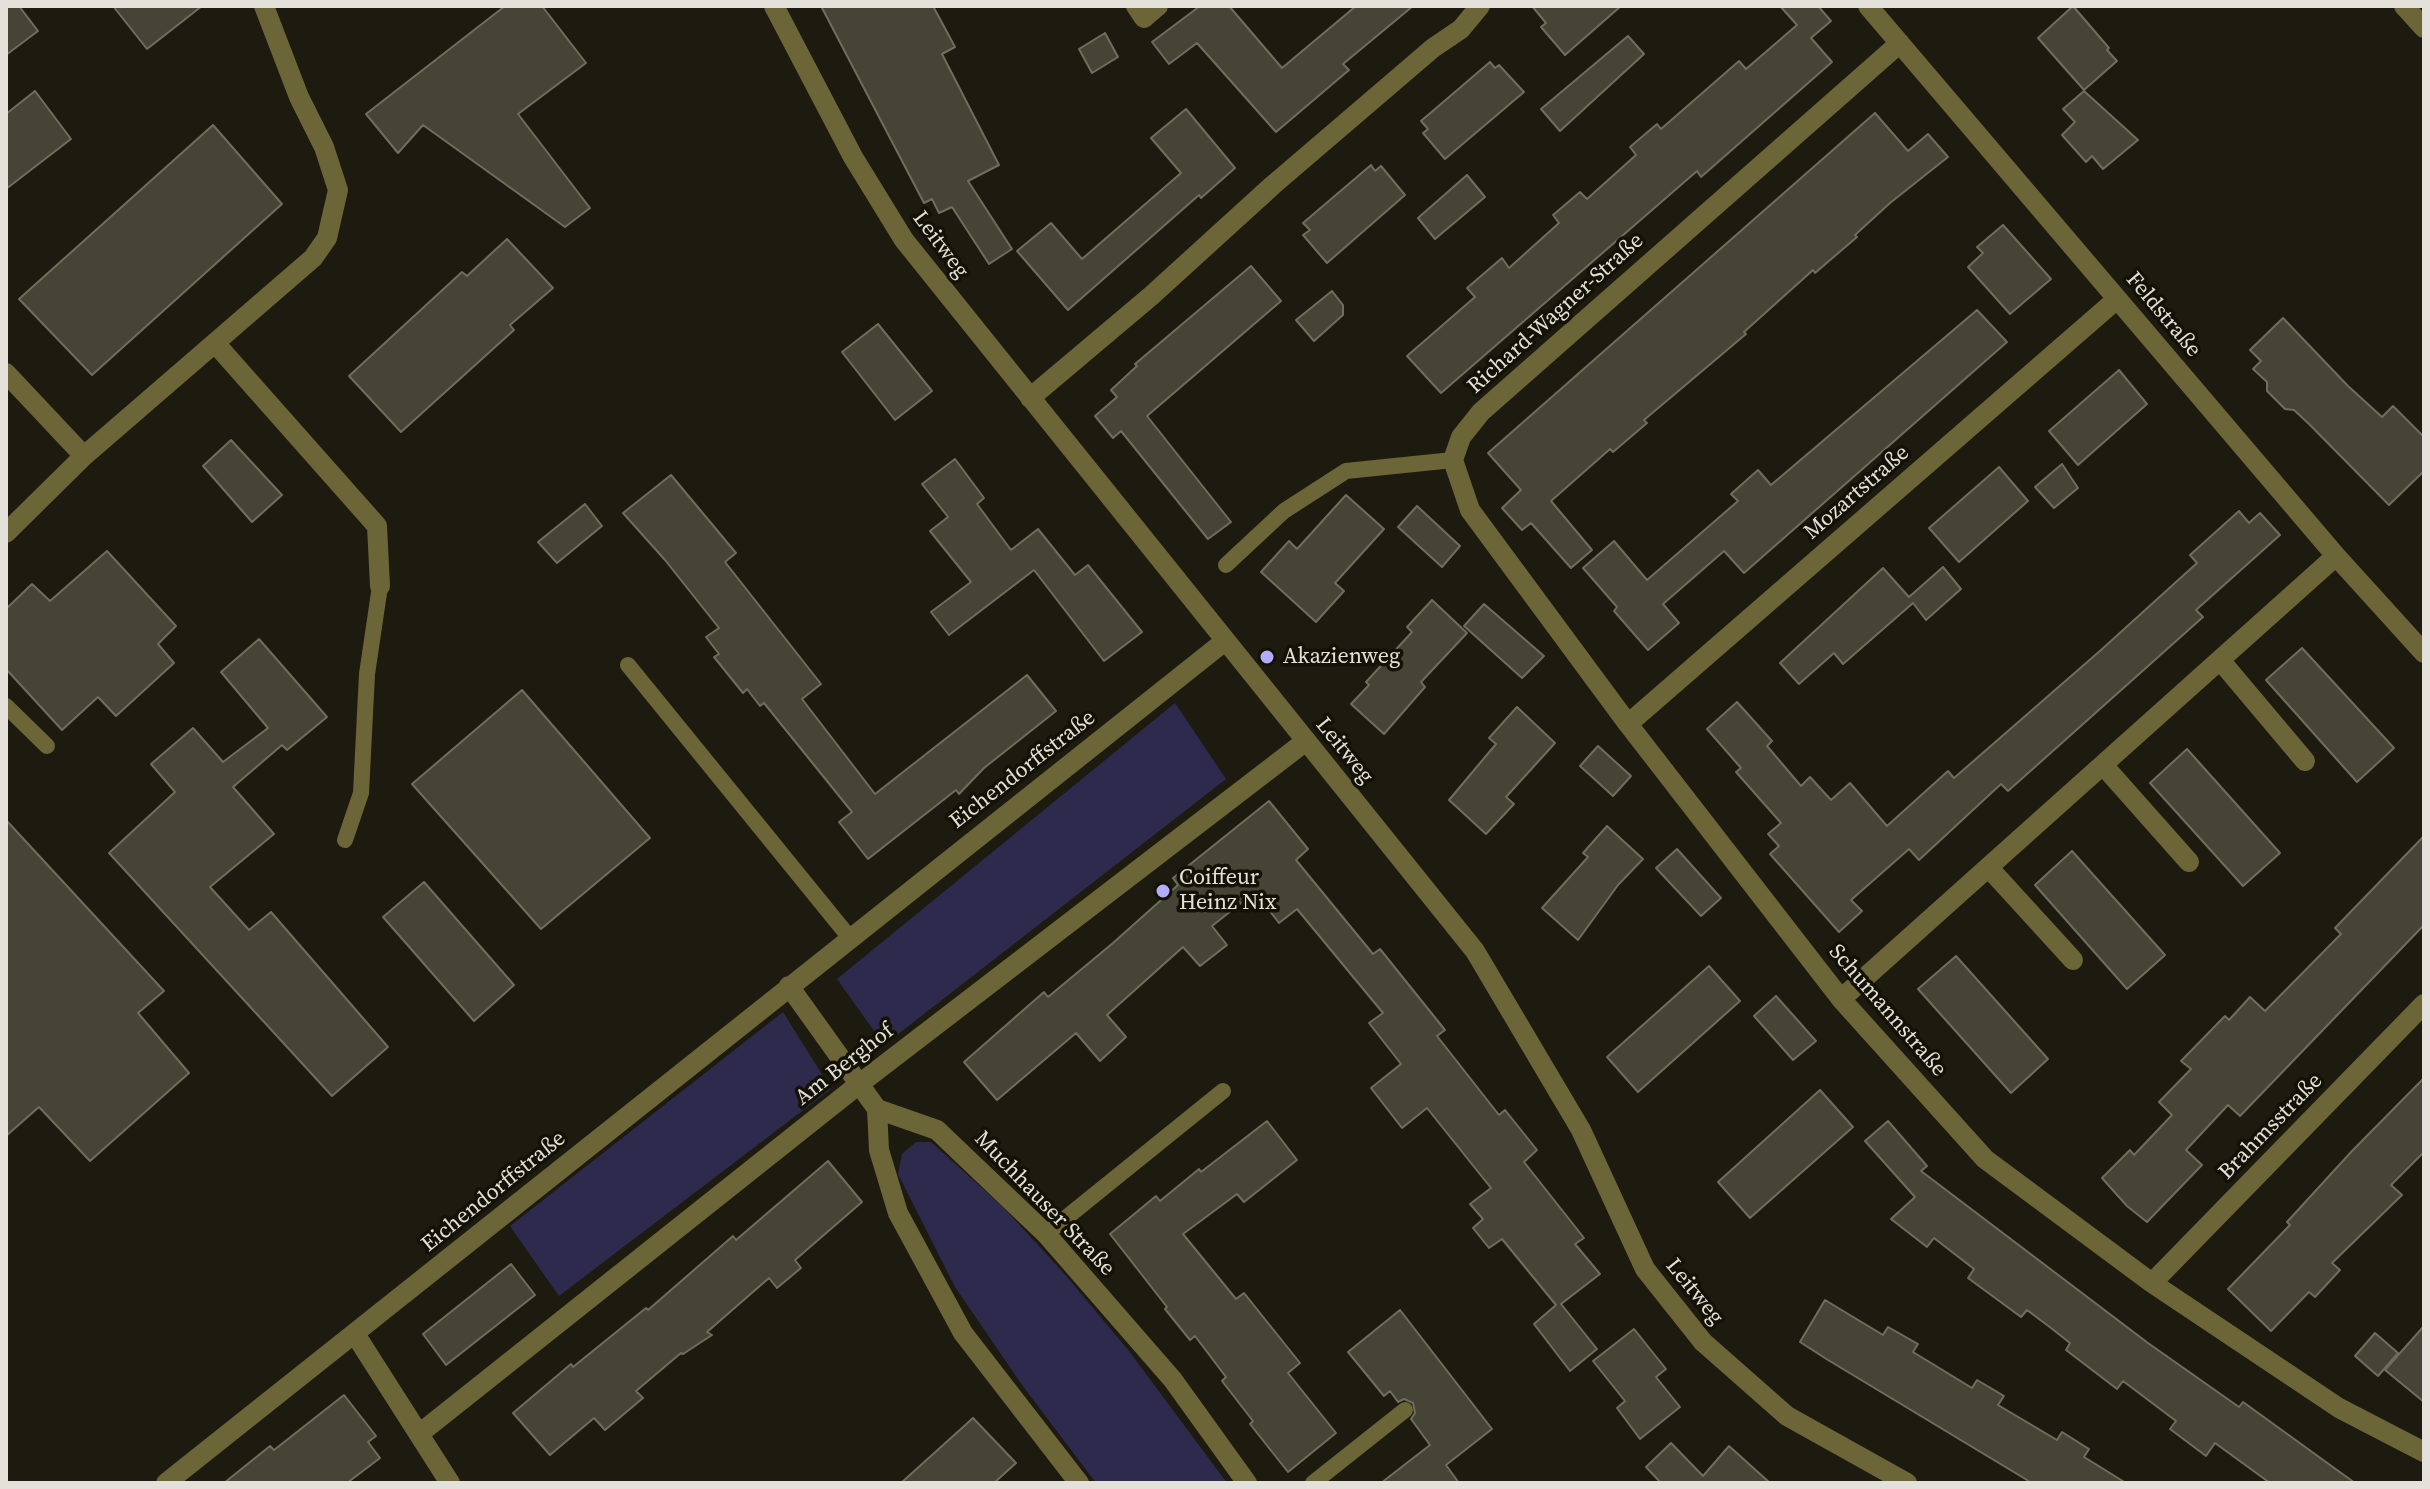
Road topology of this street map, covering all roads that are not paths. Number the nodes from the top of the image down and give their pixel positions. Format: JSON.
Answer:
{"nodes":[{"id":1,"x":264,"y":6,"type":"edge"},
{"id":2,"x":774,"y":6,"type":"edge"},
{"id":3,"x":1136,"y":6,"type":"edge"},
{"id":4,"x":1158,"y":6,"type":"edge"},
{"id":5,"x":1480,"y":6,"type":"edge"},
{"id":6,"x":1868,"y":6,"type":"edge"},
{"id":7,"x":2404,"y":6,"type":"edge"},
{"id":8,"x":2424,"y":28,"type":"edge"},
{"id":9,"x":1900,"y":43,"type":"junction"},
{"id":10,"x":2117,"y":299,"type":"junction"},
{"id":11,"x":215,"y":343,"type":"junction"},
{"id":12,"x":6,"y":373,"type":"edge"},
{"id":13,"x":1030,"y":398,"type":"junction"},
{"id":14,"x":84,"y":456,"type":"junction"},
{"id":15,"x":1453,"y":460,"type":"junction"},
{"id":16,"x":6,"y":533,"type":"edge"},
{"id":17,"x":2336,"y":556,"type":"junction"},
{"id":18,"x":1226,"y":565,"type":"dead end"},
{"id":19,"x":380,"y":586,"type":"joint"},
{"id":20,"x":1225,"y":641,"type":"junction"},
{"id":21,"x":2424,"y":653,"type":"edge"},
{"id":22,"x":2220,"y":660,"type":"junction"},
{"id":23,"x":628,"y":665,"type":"dead end"},
{"id":24,"x":6,"y":706,"type":"edge"},
{"id":25,"x":1628,"y":724,"type":"junction"},
{"id":26,"x":1306,"y":741,"type":"junction"},
{"id":27,"x":47,"y":746,"type":"dead end"},
{"id":28,"x":2305,"y":761,"type":"dead end"},
{"id":29,"x":2103,"y":765,"type":"junction"},
{"id":30,"x":345,"y":840,"type":"dead end"},
{"id":31,"x":2189,"y":862,"type":"dead end"},
{"id":32,"x":1989,"y":868,"type":"junction"},
{"id":33,"x":850,"y":938,"type":"junction"},
{"id":34,"x":2073,"y":960,"type":"dead end"},
{"id":35,"x":789,"y":986,"type":"junction"},
{"id":36,"x":1841,"y":999,"type":"junction"},
{"id":37,"x":2424,"y":1004,"type":"edge"},
{"id":38,"x":858,"y":1085,"type":"junction"},
{"id":39,"x":1223,"y":1091,"type":"dead end"},
{"id":40,"x":877,"y":1109,"type":"junction"},
{"id":41,"x":1046,"y":1234,"type":"junction"},
{"id":42,"x":2152,"y":1283,"type":"junction"},
{"id":43,"x":355,"y":1334,"type":"junction"},
{"id":44,"x":1405,"y":1410,"type":"dead end"},
{"id":45,"x":419,"y":1434,"type":"junction"},
{"id":46,"x":2424,"y":1452,"type":"edge"},
{"id":47,"x":1073,"y":1480,"type":"edge"},
{"id":48,"x":166,"y":1483,"type":"edge"},
{"id":49,"x":450,"y":1483,"type":"edge"},
{"id":50,"x":1247,"y":1483,"type":"edge"},
{"id":51,"x":1313,"y":1483,"type":"edge"},
{"id":52,"x":1907,"y":1483,"type":"edge"}],
"edges":[{"from":1,"to":11,"type":"street"},
{"from":2,"to":13,"type":"street","name":"Leitweg"},
{"from":3,"to":4,"type":"street"},
{"from":5,"to":13,"type":"street"},
{"from":6,"to":9,"type":"street","name":"Feldstraße"},
{"from":7,"to":8,"type":"street"},
{"from":9,"to":10,"type":"street","name":"Feldstraße"},
{"from":9,"to":15,"type":"street","name":"Richard-Wagner-Straße"},
{"from":10,"to":17,"type":"street","name":"Feldstraße"},
{"from":10,"to":25,"type":"street","name":"Mozartstraße"},
{"from":11,"to":14,"type":"street"},
{"from":11,"to":19,"type":"street"},
{"from":12,"to":14,"type":"street"},
{"from":13,"to":20,"type":"street","name":"Leitweg"},
{"from":14,"to":16,"type":"street"},
{"from":15,"to":18,"type":"lane"},
{"from":15,"to":25,"type":"street","name":"Schumannstraße"},
{"from":17,"to":21,"type":"street","name":"Feldstraße"},
{"from":17,"to":22,"type":"street"},
{"from":19,"to":30,"type":"lane"},
{"from":20,"to":26,"type":"street","name":"Leitweg"},
{"from":20,"to":33,"type":"street","name":"Eichendorffstraße"},
{"from":22,"to":28,"type":"street"},
{"from":22,"to":29,"type":"street"},
{"from":23,"to":33,"type":"lane"},
{"from":24,"to":27,"type":"lane"},
{"from":25,"to":36,"type":"street","name":"Schumannstraße"},
{"from":26,"to":38,"type":"street","name":"Am Berghof"},
{"from":26,"to":52,"type":"street","name":"Leitweg"},
{"from":29,"to":31,"type":"street"},
{"from":29,"to":32,"type":"street"},
{"from":32,"to":34,"type":"street"},
{"from":32,"to":36,"type":"street"},
{"from":33,"to":35,"type":"street","name":"Eichendorffstraße"},
{"from":35,"to":38,"type":"street"},
{"from":35,"to":43,"type":"street","name":"Eichendorffstraße"},
{"from":36,"to":42,"type":"street","name":"Schumannstraße"},
{"from":37,"to":42,"type":"street","name":"Brahmsstraße"},
{"from":38,"to":40,"type":"street"},
{"from":38,"to":45,"type":"street","name":"Am Berghof"},
{"from":39,"to":41,"type":"lane"},
{"from":40,"to":41,"type":"street","name":"Muchhauser Straße"},
{"from":40,"to":47,"type":"street"},
{"from":41,"to":50,"type":"street","name":"Muchhauser Straße"},
{"from":42,"to":46,"type":"street","name":"Schumannstraße"},
{"from":43,"to":45,"type":"street"},
{"from":43,"to":48,"type":"street","name":"Eichendorffstraße"},
{"from":44,"to":51,"type":"lane"},
{"from":45,"to":49,"type":"street"}]}
